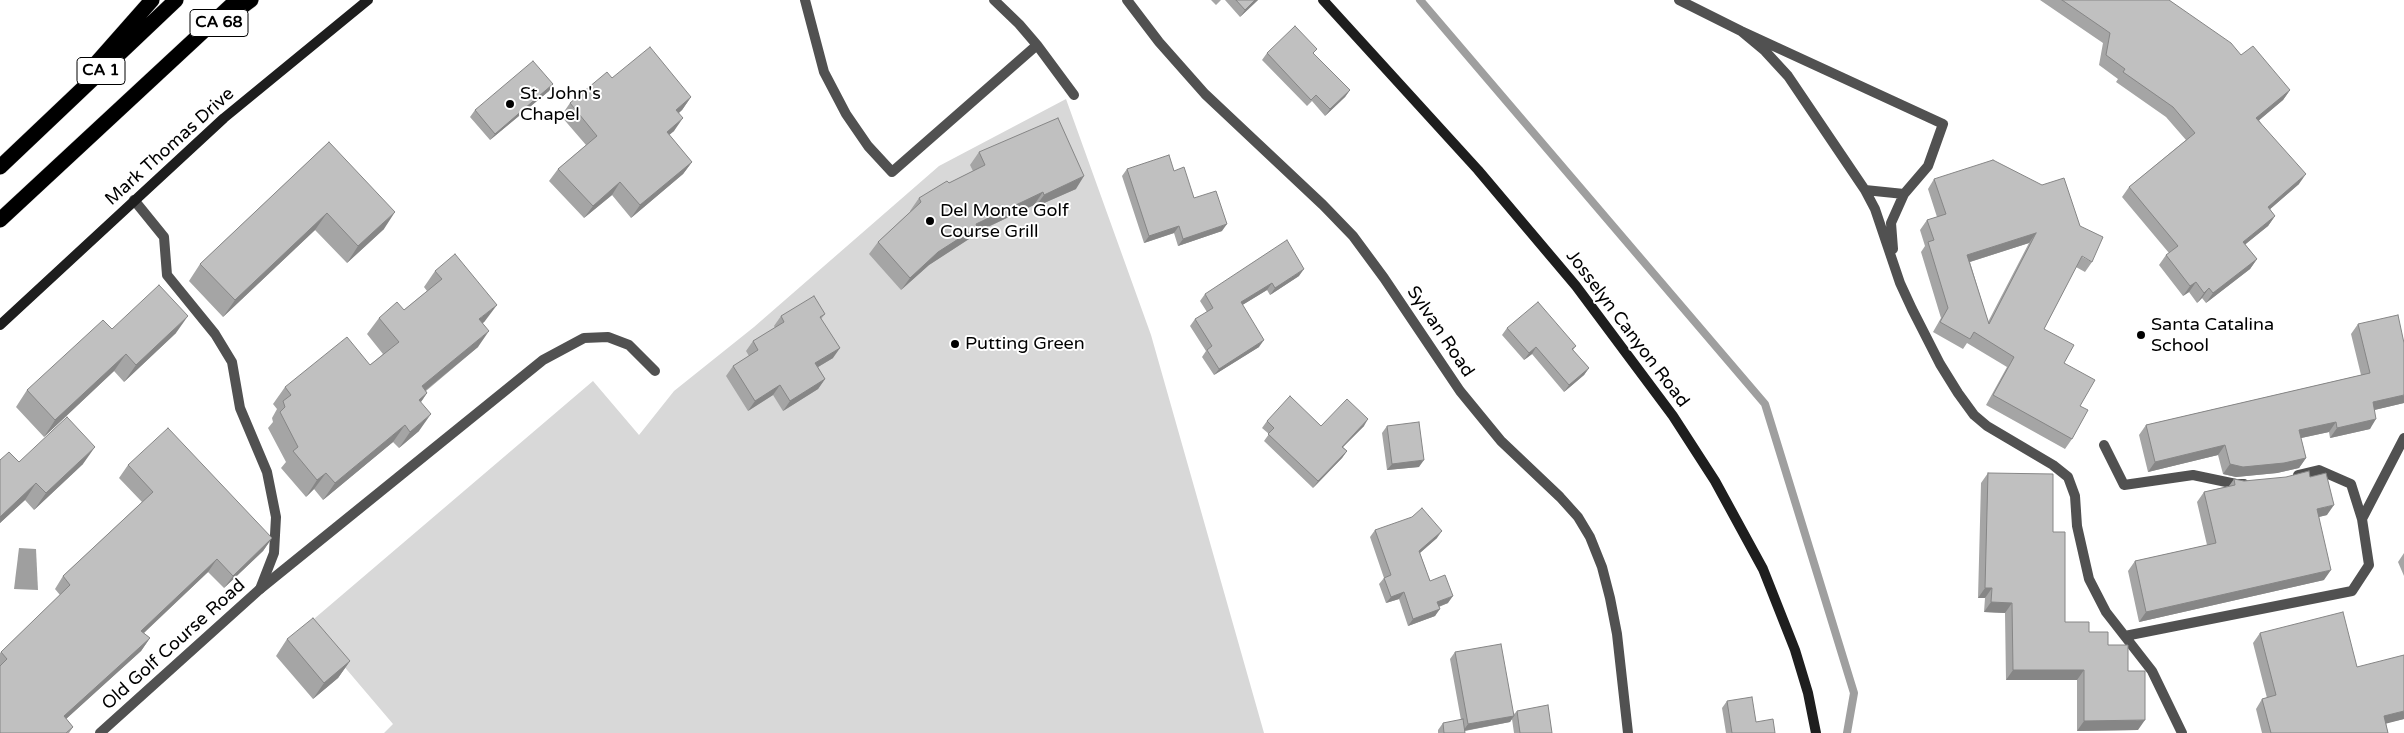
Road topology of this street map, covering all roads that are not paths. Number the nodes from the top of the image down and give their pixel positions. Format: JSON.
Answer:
{"nodes":[{"id":1,"x":152,"y":0,"type":"edge"},
{"id":2,"x":176,"y":0,"type":"edge"},
{"id":3,"x":237,"y":0,"type":"edge"},
{"id":4,"x":252,"y":0,"type":"edge"},
{"id":5,"x":368,"y":0,"type":"edge"},
{"id":6,"x":805,"y":0,"type":"edge"},
{"id":7,"x":994,"y":0,"type":"edge"},
{"id":8,"x":1127,"y":0,"type":"edge"},
{"id":9,"x":1322,"y":0,"type":"edge"},
{"id":10,"x":1679,"y":0,"type":"edge"},
{"id":11,"x":1740,"y":31,"type":"junction"},
{"id":12,"x":1037,"y":45,"type":"junction"},
{"id":13,"x":186,"y":46,"type":"junction"},
{"id":14,"x":1074,"y":95,"type":"dead end"},
{"id":15,"x":27,"y":142,"type":"junction"},
{"id":16,"x":0,"y":167,"type":"edge"},
{"id":17,"x":1865,"y":190,"type":"junction"},
{"id":18,"x":1904,"y":194,"type":"junction"},
{"id":19,"x":134,"y":200,"type":"junction"},
{"id":20,"x":0,"y":220,"type":"edge"},
{"id":21,"x":1894,"y":262,"type":"junction"},
{"id":22,"x":0,"y":325,"type":"edge"},
{"id":23,"x":655,"y":371,"type":"dead end"},
{"id":24,"x":2404,"y":438,"type":"edge"},
{"id":25,"x":2104,"y":445,"type":"dead end"},
{"id":26,"x":2286,"y":478,"type":"edge"},
{"id":27,"x":2253,"y":482,"type":"edge"},
{"id":28,"x":2362,"y":519,"type":"junction"},
{"id":29,"x":260,"y":589,"type":"junction"},
{"id":30,"x":2126,"y":636,"type":"junction"},
{"id":31,"x":100,"y":733,"type":"edge"},
{"id":32,"x":1628,"y":733,"type":"edge"},
{"id":33,"x":1816,"y":733,"type":"edge"},
{"id":34,"x":2182,"y":733,"type":"edge"}],
"edges":[{"from":1,"to":15,"type":"highway"},
{"from":2,"to":15,"type":"highway","number":"CA 1"},
{"from":3,"to":13,"type":"highway","number":"CA 1"},
{"from":4,"to":13,"type":"highway","number":"CA 68"},
{"from":5,"to":19,"type":"street","name":"Mark Thomas Drive"},
{"from":6,"to":12,"type":"street"},
{"from":7,"to":12,"type":"street"},
{"from":8,"to":32,"type":"street","name":"Sylvan Road"},
{"from":9,"to":33,"type":"street","name":"Josselyn Canyon Road"},
{"from":10,"to":11,"type":"street"},
{"from":11,"to":17,"type":"street"},
{"from":11,"to":18,"type":"street"},
{"from":12,"to":14,"type":"street"},
{"from":13,"to":20,"type":"highway","number":"CA 1"},
{"from":15,"to":16,"type":"highway","number":"CA 1"},
{"from":17,"to":18,"type":"street"},
{"from":17,"to":21,"type":"street"},
{"from":18,"to":21,"type":"street"},
{"from":19,"to":22,"type":"street","name":"Mark Thomas Drive"},
{"from":19,"to":29,"type":"street","name":"Old Golf Course Road"},
{"from":21,"to":30,"type":"street"},
{"from":23,"to":29,"type":"street"},
{"from":24,"to":28,"type":"street"},
{"from":25,"to":27,"type":"street"},
{"from":26,"to":28,"type":"street"},
{"from":28,"to":30,"type":"street"},
{"from":29,"to":31,"type":"street","name":"Old Golf Course Road"},
{"from":30,"to":34,"type":"street"}]}
